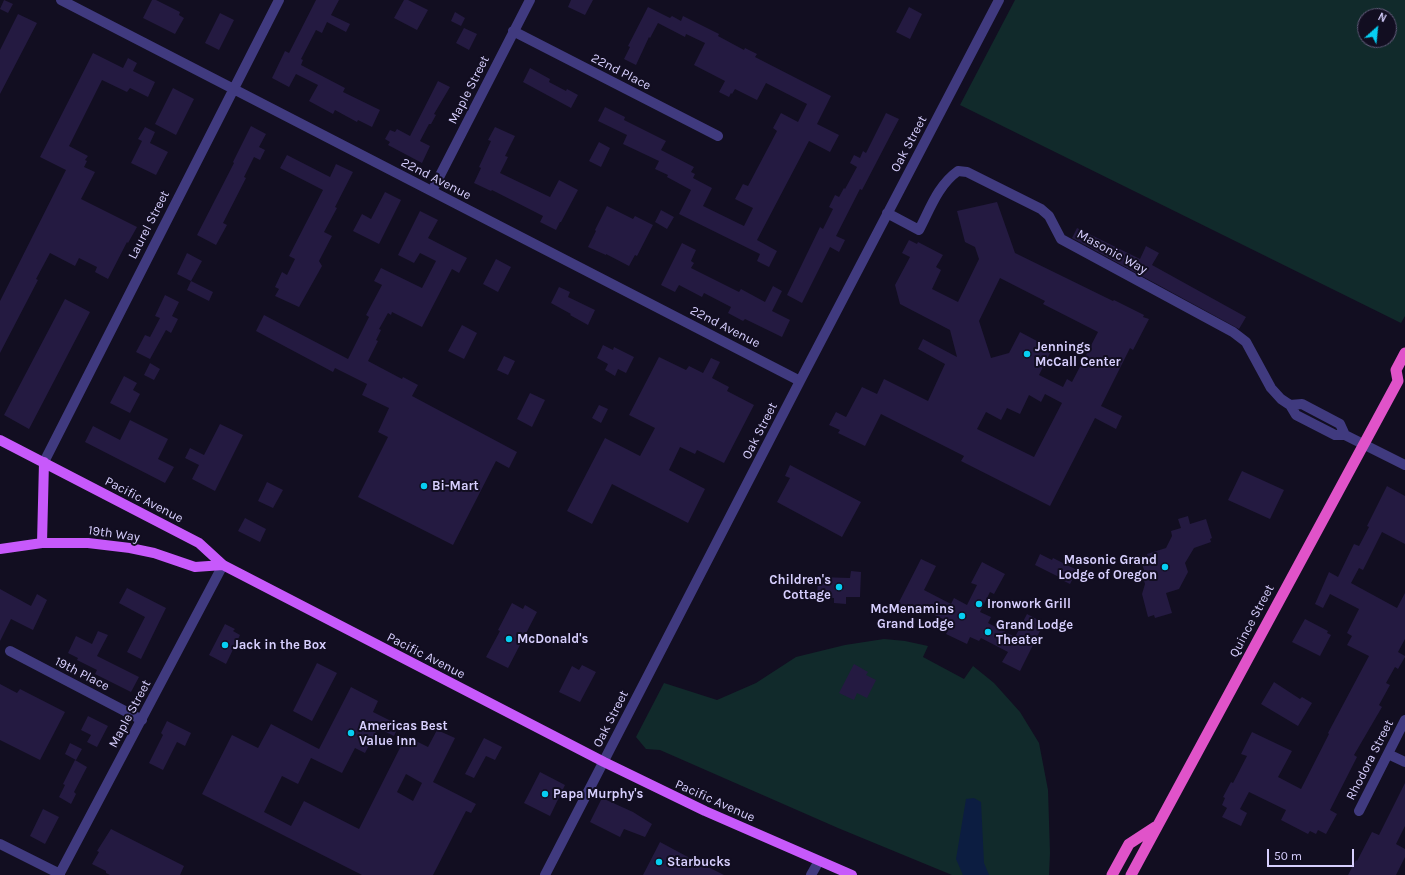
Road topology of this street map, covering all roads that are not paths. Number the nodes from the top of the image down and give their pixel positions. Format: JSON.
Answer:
{"nodes":[{"id":1,"x":61,"y":0,"type":"edge"},
{"id":2,"x":279,"y":0,"type":"edge"},
{"id":3,"x":530,"y":0,"type":"edge"},
{"id":4,"x":999,"y":0,"type":"edge"},
{"id":5,"x":513,"y":31,"type":"junction"},
{"id":6,"x":234,"y":89,"type":"junction"},
{"id":7,"x":718,"y":136,"type":"dead end"},
{"id":8,"x":432,"y":191,"type":"junction"},
{"id":9,"x":887,"y":213,"type":"junction"},
{"id":10,"x":1405,"y":352,"type":"edge"},
{"id":11,"x":1401,"y":380,"type":"edge"},
{"id":12,"x":800,"y":381,"type":"junction"},
{"id":13,"x":0,"y":440,"type":"edge"},
{"id":14,"x":1363,"y":444,"type":"junction"},
{"id":15,"x":44,"y":462,"type":"junction"},
{"id":16,"x":1405,"y":465,"type":"edge"},
{"id":17,"x":42,"y":543,"type":"junction"},
{"id":18,"x":0,"y":549,"type":"edge"},
{"id":19,"x":223,"y":565,"type":"junction"},
{"id":20,"x":10,"y":651,"type":"dead end"},
{"id":21,"x":142,"y":720,"type":"junction"},
{"id":22,"x":1405,"y":720,"type":"edge"},
{"id":23,"x":1388,"y":754,"type":"junction"},
{"id":24,"x":604,"y":762,"type":"junction"},
{"id":25,"x":1405,"y":762,"type":"edge"},
{"id":26,"x":1359,"y":811,"type":"dead end"},
{"id":27,"x":1158,"y":826,"type":"junction"},
{"id":28,"x":0,"y":844,"type":"edge"},
{"id":29,"x":818,"y":861,"type":"junction"},
{"id":30,"x":60,"y":875,"type":"edge"},
{"id":31,"x":545,"y":875,"type":"edge"},
{"id":32,"x":811,"y":875,"type":"edge"},
{"id":33,"x":852,"y":875,"type":"edge"},
{"id":34,"x":1112,"y":875,"type":"edge"},
{"id":35,"x":1131,"y":875,"type":"edge"}],
"edges":[{"from":1,"to":6,"type":"street","name":"22nd Avenue"},
{"from":2,"to":6,"type":"street","name":"Laurel Street"},
{"from":3,"to":5,"type":"street","name":"Maple Street"},
{"from":4,"to":9,"type":"street","name":"Oak Street"},
{"from":5,"to":7,"type":"street","name":"22nd Place"},
{"from":5,"to":8,"type":"street","name":"Maple Street"},
{"from":6,"to":8,"type":"street","name":"22nd Avenue"},
{"from":6,"to":15,"type":"street","name":"Laurel Street"},
{"from":8,"to":12,"type":"street","name":"22nd Avenue"},
{"from":9,"to":12,"type":"street","name":"Oak Street"},
{"from":9,"to":14,"type":"street","name":"Masonic Way"},
{"from":10,"to":11,"type":"highway","name":"Quince Street"},
{"from":11,"to":14,"type":"highway","name":"Quince Street"},
{"from":12,"to":24,"type":"street","name":"Oak Street"},
{"from":13,"to":15,"type":"main road","name":"Pacific Avenue"},
{"from":14,"to":16,"type":"street","name":"Masonic Way"},
{"from":14,"to":27,"type":"highway","name":"Quince Street"},
{"from":15,"to":17,"type":"main road"},
{"from":15,"to":19,"type":"main road","name":"Pacific Avenue"},
{"from":17,"to":18,"type":"main road","name":"19th Way"},
{"from":17,"to":19,"type":"main road","name":"19th Way"},
{"from":19,"to":21,"type":"street","name":"Maple Street"},
{"from":19,"to":24,"type":"main road","name":"Pacific Avenue"},
{"from":20,"to":21,"type":"street","name":"19th Place"},
{"from":21,"to":30,"type":"street","name":"Maple Street"},
{"from":22,"to":23,"type":"street","name":"Rhodora Street"},
{"from":23,"to":25,"type":"street"},
{"from":23,"to":26,"type":"street","name":"Rhodora Street"},
{"from":24,"to":29,"type":"main road","name":"Pacific Avenue"},
{"from":24,"to":31,"type":"street","name":"Oak Street"},
{"from":27,"to":34,"type":"highway"},
{"from":27,"to":35,"type":"highway","name":"Quince Street"},
{"from":28,"to":30,"type":"street"},
{"from":29,"to":32,"type":"street"},
{"from":29,"to":33,"type":"main road","name":"Pacific Avenue"}]}
